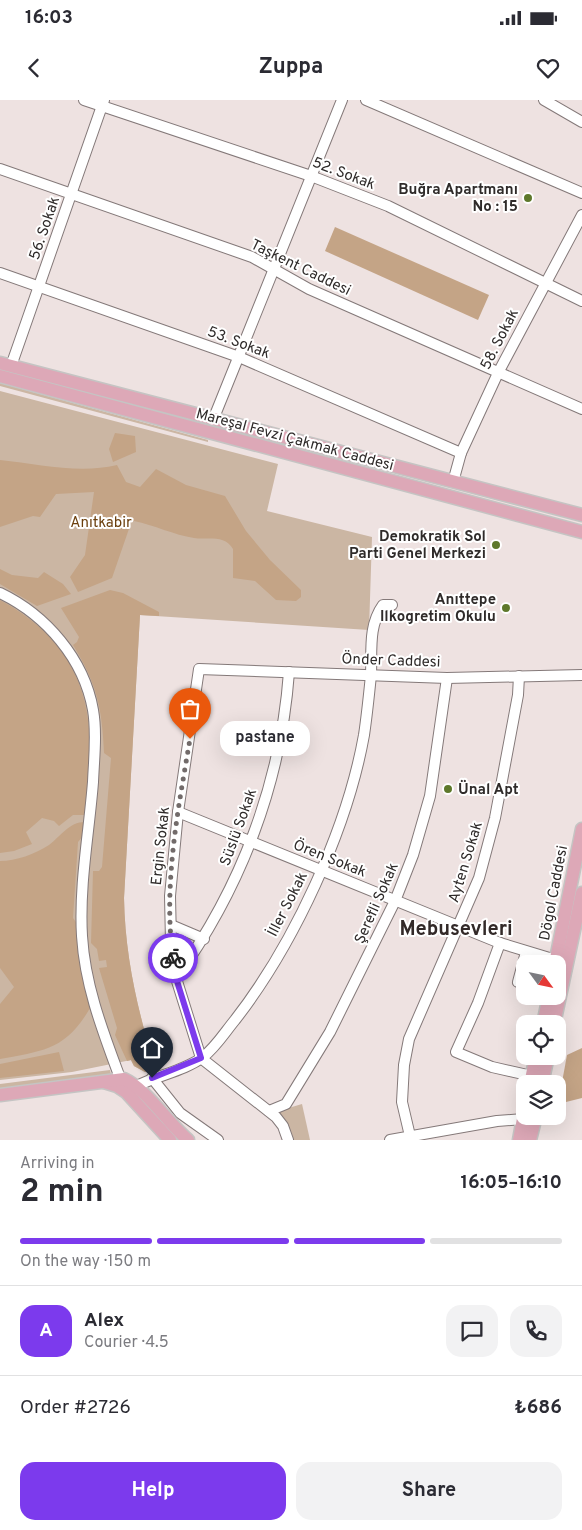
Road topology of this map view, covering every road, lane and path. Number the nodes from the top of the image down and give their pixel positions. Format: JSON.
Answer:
{"nodes":[{"id":1,"x":84,"y":100,"type":"edge"},
{"id":2,"x":342,"y":100,"type":"edge"},
{"id":3,"x":366,"y":100,"type":"edge"},
{"id":4,"x":544,"y":100,"type":"edge"},
{"id":5,"x":103,"y":103,"type":"edge"},
{"id":6,"x":388,"y":104,"type":"edge"},
{"id":7,"x":582,"y":122,"type":"edge"},
{"id":8,"x":0,"y":169,"type":"edge"},
{"id":9,"x":310,"y":176,"type":"junction"},
{"id":10,"x":582,"y":193,"type":"edge"},
{"id":11,"x":71,"y":194,"type":"junction"},
{"id":12,"x":582,"y":215,"type":"edge"},
{"id":13,"x":275,"y":268,"type":"junction"},
{"id":14,"x":0,"y":273,"type":"edge"},
{"id":15,"x":546,"y":282,"type":"junction"},
{"id":16,"x":39,"y":288,"type":"junction"},
{"id":17,"x":582,"y":301,"type":"edge"},
{"id":18,"x":239,"y":357,"type":"junction"},
{"id":19,"x":6,"y":364,"type":"edge"},
{"id":20,"x":498,"y":373,"type":"junction"},
{"id":21,"x":0,"y":376,"type":"edge"},
{"id":22,"x":582,"y":409,"type":"edge"},
{"id":23,"x":213,"y":420,"type":"junction"},
{"id":24,"x":461,"y":453,"type":"junction"},
{"id":25,"x":453,"y":482,"type":"junction"},
{"id":26,"x":582,"y":515,"type":"edge"},
{"id":27,"x":582,"y":532,"type":"edge"},
{"id":28,"x":0,"y":593,"type":"edge"},
{"id":29,"x":392,"y":605,"type":"dead end"},
{"id":30,"x":199,"y":669,"type":"joint"},
{"id":31,"x":289,"y":672,"type":"junction"},
{"id":32,"x":371,"y":674,"type":"junction"},
{"id":33,"x":582,"y":675,"type":"edge"},
{"id":34,"x":519,"y":676,"type":"junction"},
{"id":35,"x":447,"y":678,"type":"junction"},
{"id":36,"x":178,"y":812,"type":"junction"},
{"id":37,"x":582,"y":829,"type":"edge"},
{"id":38,"x":250,"y":842,"type":"junction"},
{"id":39,"x":320,"y":871,"type":"junction"},
{"id":40,"x":582,"y":893,"type":"edge"},
{"id":41,"x":395,"y":900,"type":"junction"},
{"id":42,"x":171,"y":925,"type":"junction"},
{"id":43,"x":460,"y":926,"type":"junction"},
{"id":44,"x":204,"y":939,"type":"junction"},
{"id":45,"x":500,"y":943,"type":"junction"},
{"id":46,"x":526,"y":952,"type":"junction"},
{"id":47,"x":525,"y":955,"type":"edge"},
{"id":48,"x":535,"y":955,"type":"edge"},
{"id":49,"x":557,"y":955,"type":"edge"},
{"id":50,"x":176,"y":978,"type":"junction"},
{"id":51,"x":556,"y":1015,"type":"edge"},
{"id":52,"x":201,"y":1058,"type":"junction"},
{"id":53,"x":517,"y":1075,"type":"edge"},
{"id":54,"x":120,"y":1078,"type":"junction"},
{"id":55,"x":152,"y":1078,"type":"junction"},
{"id":56,"x":101,"y":1082,"type":"junction"},
{"id":57,"x":131,"y":1089,"type":"junction"},
{"id":58,"x":0,"y":1095,"type":"edge"},
{"id":59,"x":269,"y":1111,"type":"junction"},
{"id":60,"x":516,"y":1115,"type":"edge"},
{"id":61,"x":522,"y":1125,"type":"edge"},
{"id":62,"x":534,"y":1125,"type":"edge"},
{"id":63,"x":410,"y":1136,"type":"junction"},
{"id":64,"x":170,"y":1140,"type":"edge"},
{"id":65,"x":188,"y":1140,"type":"edge"},
{"id":66,"x":218,"y":1140,"type":"edge"},
{"id":67,"x":288,"y":1140,"type":"edge"},
{"id":68,"x":390,"y":1140,"type":"edge"},
{"id":69,"x":519,"y":1140,"type":"edge"},
{"id":70,"x":530,"y":1140,"type":"edge"}],
"edges":[{"from":1,"to":5,"type":"street","name":"52. Sokak"},
{"from":2,"to":9,"type":"street"},
{"from":3,"to":6,"type":"street"},
{"from":4,"to":7,"type":"street"},
{"from":5,"to":9,"type":"street","name":"52. Sokak"},
{"from":5,"to":11,"type":"street","name":"56. Sokak"},
{"from":6,"to":10,"type":"street"},
{"from":8,"to":11,"type":"street","name":"Taşkent Caddesi"},
{"from":9,"to":13,"type":"street"},
{"from":9,"to":15,"type":"street","name":"52. Sokak"},
{"from":11,"to":13,"type":"street","name":"Taşkent Caddesi"},
{"from":11,"to":16,"type":"street","name":"56. Sokak"},
{"from":12,"to":15,"type":"street","name":"58. Sokak"},
{"from":13,"to":18,"type":"street"},
{"from":13,"to":20,"type":"street","name":"Taşkent Caddesi"},
{"from":14,"to":16,"type":"street","name":"53. Sokak"},
{"from":15,"to":17,"type":"street","name":"52. Sokak"},
{"from":15,"to":20,"type":"street","name":"58. Sokak"},
{"from":16,"to":18,"type":"street","name":"53. Sokak"},
{"from":16,"to":19,"type":"street","name":"56. Sokak"},
{"from":18,"to":23,"type":"street"},
{"from":18,"to":24,"type":"street","name":"53. Sokak"},
{"from":19,"to":23,"type":"main road","name":"Mareşal Fevzi Çakmak Caddesi"},
{"from":20,"to":22,"type":"street","name":"Taşkent Caddesi"},
{"from":20,"to":24,"type":"street","name":"58. Sokak"},
{"from":21,"to":27,"type":"main road","name":"Mareşal Fevzi Çakmak Caddesi"},
{"from":23,"to":25,"type":"main road","name":"Mareşal Fevzi Çakmak Caddesi"},
{"from":24,"to":25,"type":"street","name":"58. Sokak"},
{"from":25,"to":26,"type":"main road","name":"Mareşal Fevzi Çakmak Caddesi"},
{"from":28,"to":54,"type":"street"},
{"from":29,"to":32,"type":"street","name":"İller Sokak"},
{"from":30,"to":31,"type":"street","name":"Önder Caddesi"},
{"from":30,"to":36,"type":"street","name":"Ergin Sokak"},
{"from":31,"to":32,"type":"street","name":"Önder Caddesi"},
{"from":31,"to":38,"type":"street","name":"Süslü Sokak"},
{"from":32,"to":35,"type":"street","name":"Önder Caddesi"},
{"from":32,"to":39,"type":"street","name":"İller Sokak"},
{"from":33,"to":34,"type":"street","name":"Önder Caddesi"},
{"from":34,"to":35,"type":"street","name":"Önder Caddesi"},
{"from":34,"to":43,"type":"street","name":"Ayten Sokak"},
{"from":35,"to":41,"type":"street","name":"Şerefli Sokak"},
{"from":36,"to":38,"type":"street","name":"Ören Sokak"},
{"from":36,"to":42,"type":"street","name":"Ergin Sokak"},
{"from":37,"to":49,"type":"main road","name":"Dögol Caddesi"},
{"from":38,"to":39,"type":"street","name":"Ören Sokak"},
{"from":38,"to":44,"type":"street","name":"Süslü Sokak"},
{"from":39,"to":41,"type":"street","name":"Ören Sokak"},
{"from":39,"to":52,"type":"street","name":"İller Sokak"},
{"from":40,"to":51,"type":"main road","name":"Dögol Caddesi"},
{"from":41,"to":43,"type":"street","name":"Ören Sokak"},
{"from":41,"to":59,"type":"street","name":"Şerefli Sokak"},
{"from":42,"to":44,"type":"street"},
{"from":42,"to":50,"type":"street","name":"Ergin Sokak"},
{"from":43,"to":45,"type":"street","name":"Ören Sokak"},
{"from":43,"to":63,"type":"street","name":"Ayten Sokak"},
{"from":44,"to":50,"type":"street","name":"Süslü Sokak"},
{"from":45,"to":46,"type":"street","name":"Ören Sokak"},
{"from":45,"to":53,"type":"street"},
{"from":46,"to":47,"type":"street"},
{"from":46,"to":48,"type":"street","name":"Ören Sokak"},
{"from":50,"to":52,"type":"street","name":"Ergin Sokak"},
{"from":52,"to":55,"type":"street","name":"İller Sokak"},
{"from":52,"to":59,"type":"street"},
{"from":54,"to":56,"type":"main road"},
{"from":54,"to":57,"type":"main road"},
{"from":55,"to":57,"type":"street","name":"İller Sokak"},
{"from":55,"to":66,"type":"street"},
{"from":56,"to":57,"type":"main road"},
{"from":56,"to":58,"type":"main road"},
{"from":57,"to":64,"type":"main road"},
{"from":57,"to":65,"type":"main road"},
{"from":59,"to":67,"type":"street"},
{"from":60,"to":63,"type":"street"},
{"from":61,"to":69,"type":"main road"},
{"from":62,"to":70,"type":"main road"},
{"from":63,"to":68,"type":"street"}]}
